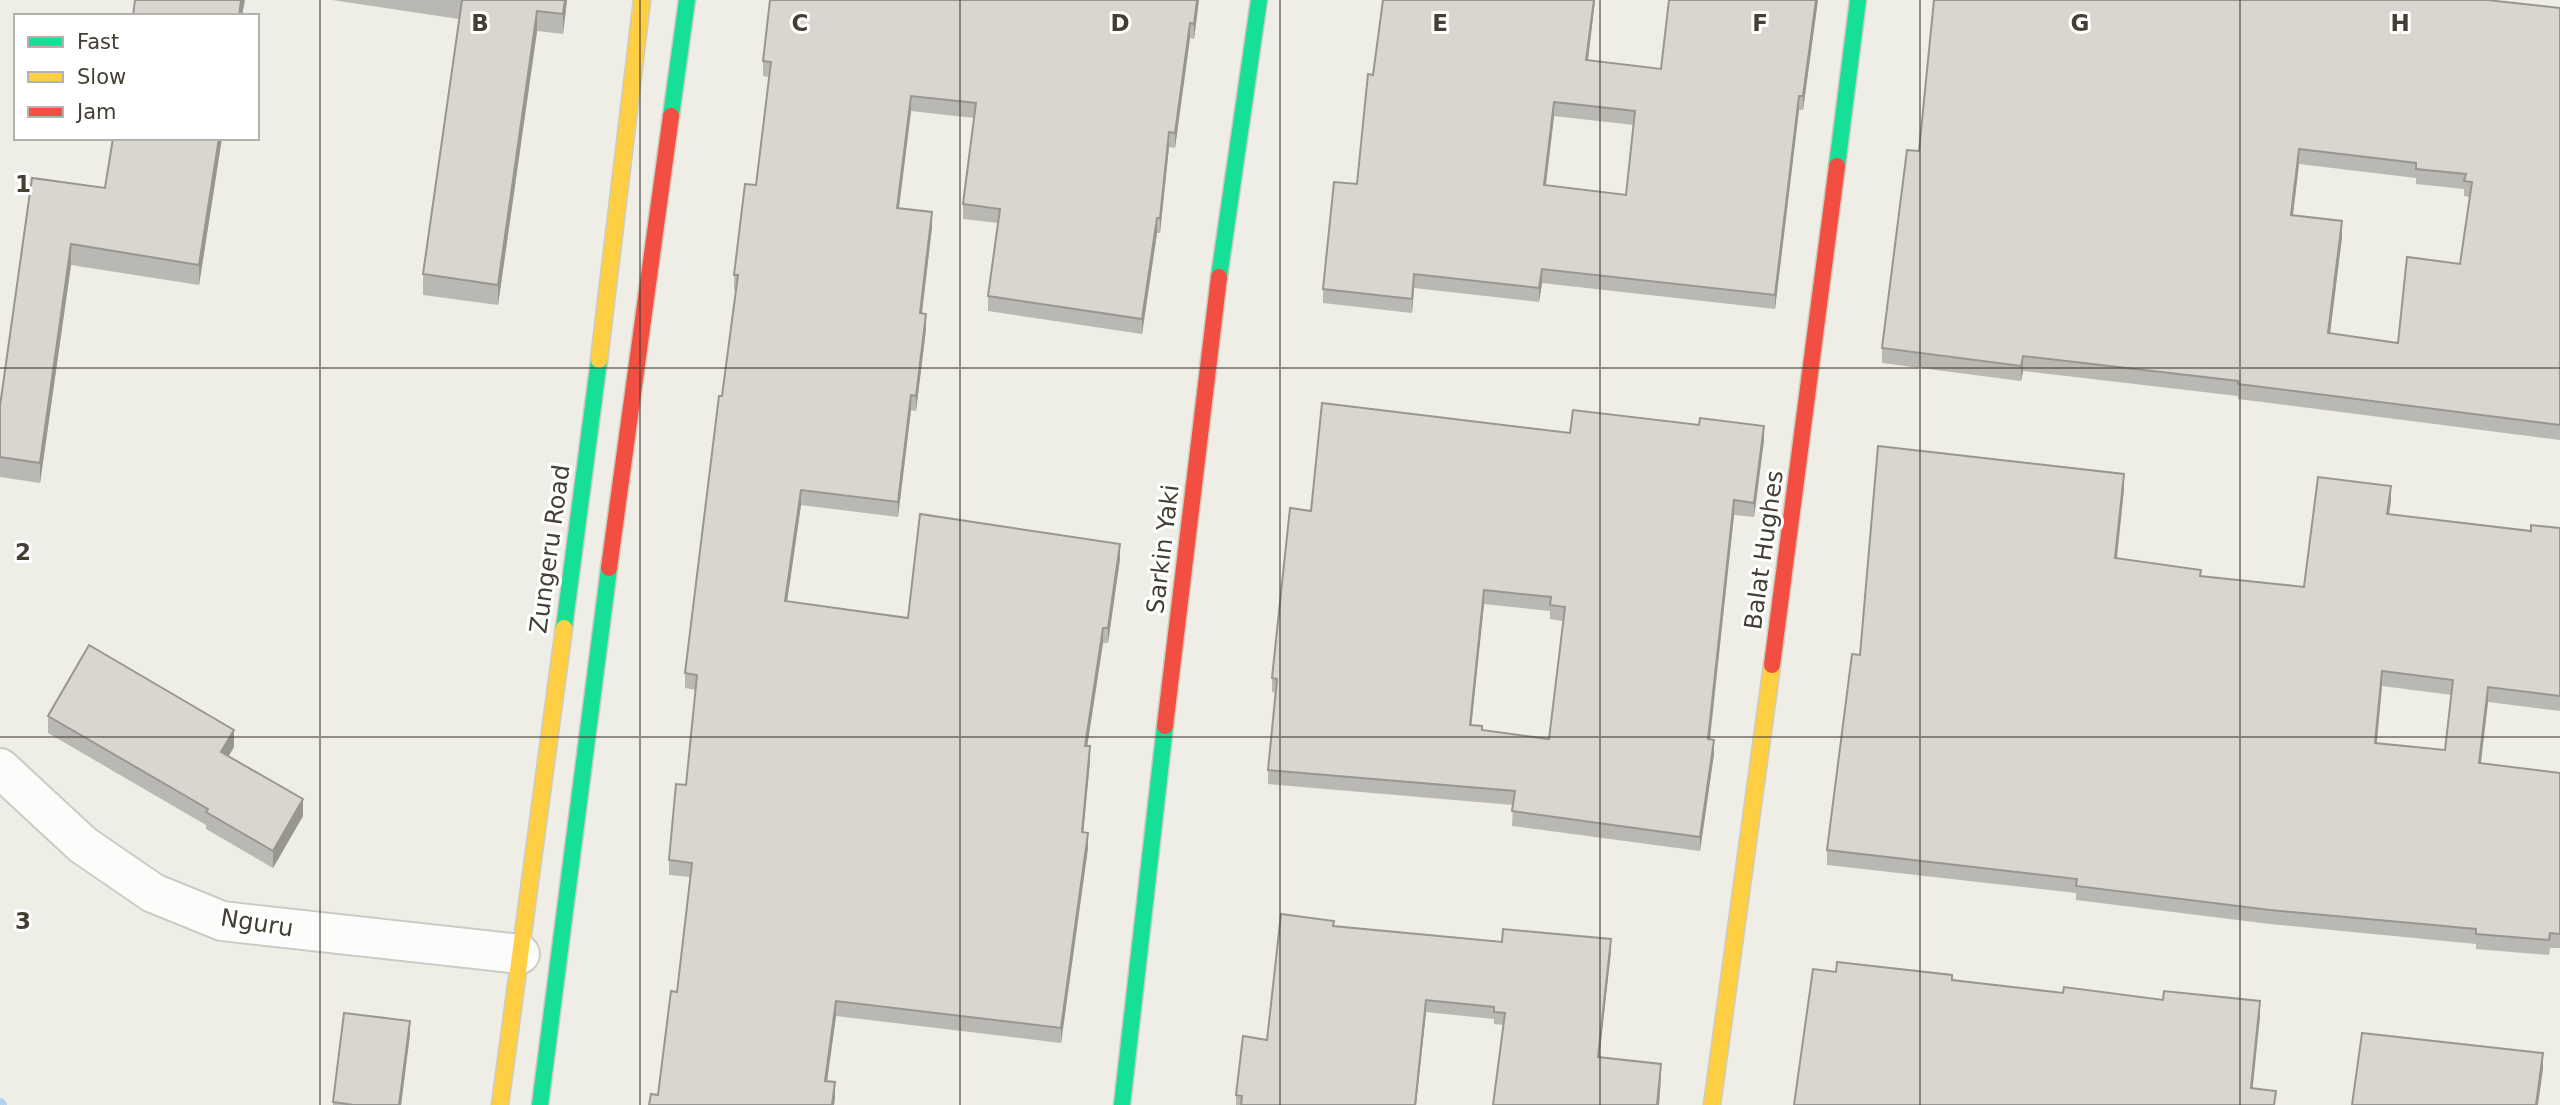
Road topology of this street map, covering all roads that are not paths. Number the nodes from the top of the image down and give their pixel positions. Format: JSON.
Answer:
{"nodes":[{"id":1,"x":642,"y":0,"type":"edge"},
{"id":2,"x":687,"y":0,"type":"edge"},
{"id":3,"x":1259,"y":0,"type":"edge"},
{"id":4,"x":1858,"y":0,"type":"edge"},
{"id":5,"x":0,"y":768,"type":"edge"},
{"id":6,"x":520,"y":954,"type":"junction"},
{"id":7,"x":500,"y":1105,"type":"edge"},
{"id":8,"x":540,"y":1105,"type":"edge"},
{"id":9,"x":1122,"y":1105,"type":"edge"},
{"id":10,"x":1712,"y":1105,"type":"edge"}],
"edges":[{"from":1,"to":6,"type":"street","name":"Zungeru Road"},
{"from":2,"to":8,"type":"street"},
{"from":3,"to":9,"type":"street","name":"Sarkin Yaki"},
{"from":4,"to":10,"type":"street","name":"Balat Hughes"},
{"from":5,"to":6,"type":"street","name":"Nguru"},
{"from":6,"to":7,"type":"street","name":"Zungeru Road"}]}
